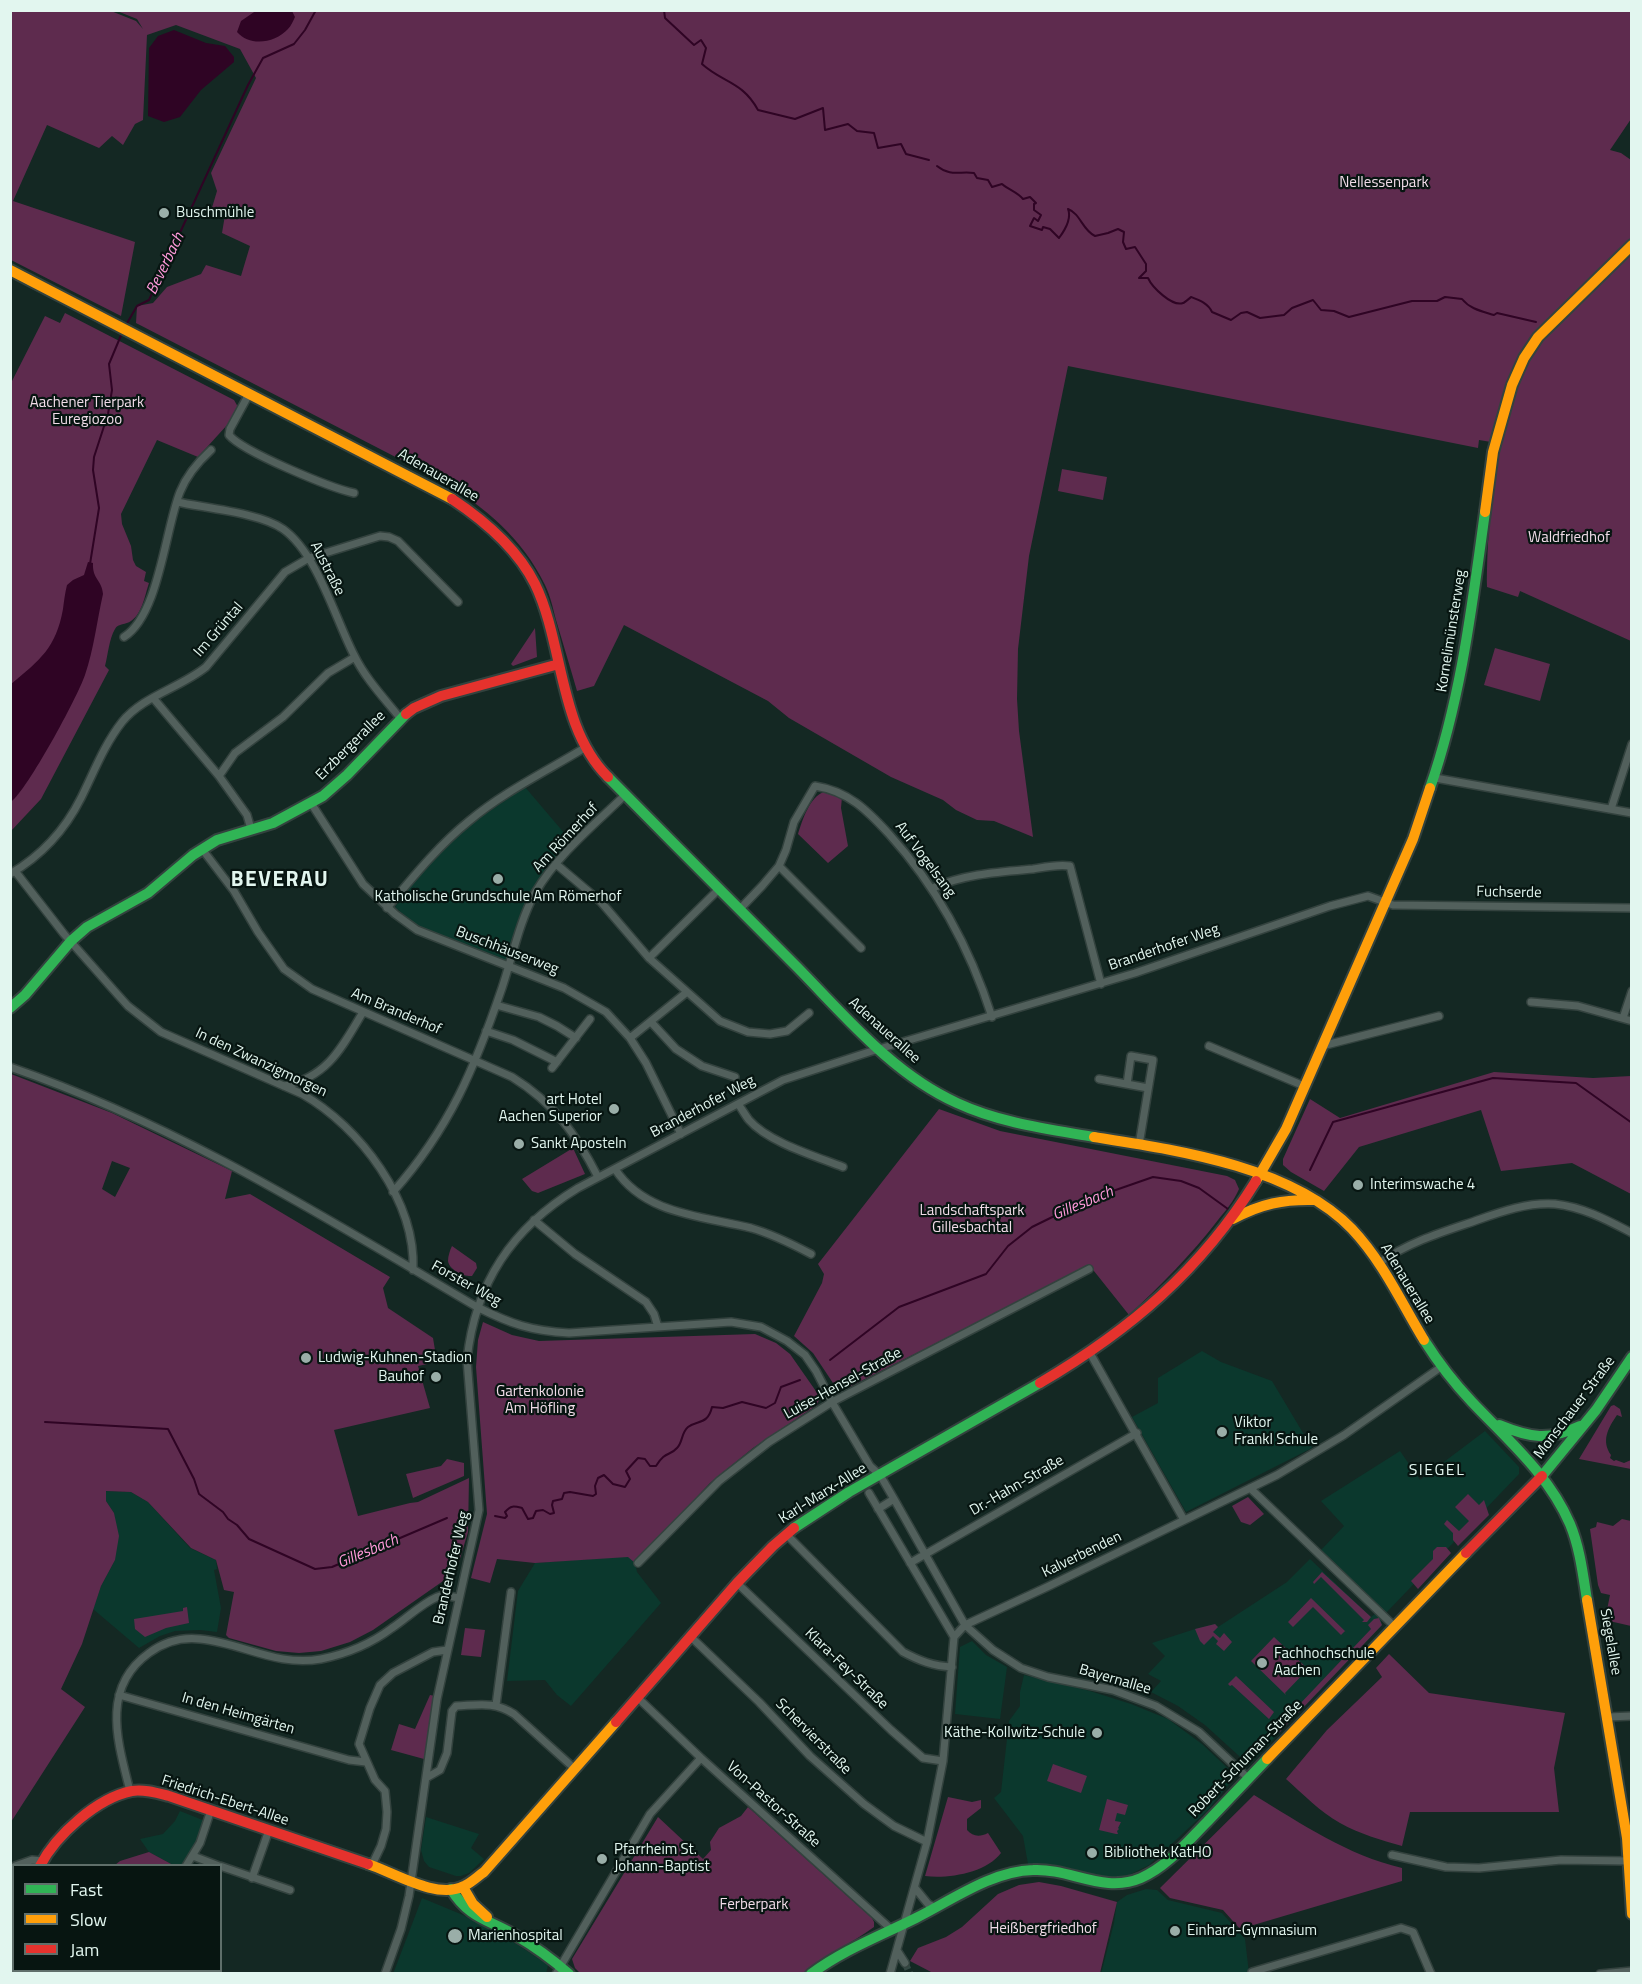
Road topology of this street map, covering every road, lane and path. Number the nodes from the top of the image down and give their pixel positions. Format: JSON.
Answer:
{"nodes":[{"id":1,"x":1632,"y":244,"type":"edge"},
{"id":2,"x":10,"y":270,"type":"edge"},
{"id":3,"x":249,"y":394,"type":"junction"},
{"id":4,"x":211,"y":450,"type":"dead end"},
{"id":5,"x":354,"y":493,"type":"dead end"},
{"id":6,"x":177,"y":502,"type":"junction"},
{"id":7,"x":309,"y":558,"type":"junction"},
{"id":8,"x":458,"y":602,"type":"dead end"},
{"id":9,"x":124,"y":637,"type":"dead end"},
{"id":10,"x":355,"y":657,"type":"junction"},
{"id":11,"x":559,"y":664,"type":"junction"},
{"id":12,"x":154,"y":699,"type":"junction"},
{"id":13,"x":400,"y":718,"type":"junction"},
{"id":14,"x":1632,"y":744,"type":"edge"},
{"id":15,"x":586,"y":747,"type":"junction"},
{"id":16,"x":219,"y":776,"type":"junction"},
{"id":17,"x":1435,"y":778,"type":"junction"},
{"id":18,"x":625,"y":795,"type":"junction"},
{"id":19,"x":311,"y":803,"type":"junction"},
{"id":20,"x":1611,"y":809,"type":"junction"},
{"id":21,"x":1632,"y":813,"type":"edge"},
{"id":22,"x":251,"y":829,"type":"junction"},
{"id":23,"x":202,"y":849,"type":"junction"},
{"id":24,"x":556,"y":864,"type":"junction"},
{"id":25,"x":779,"y":866,"type":"junction"},
{"id":26,"x":13,"y":873,"type":"edge"},
{"id":27,"x":933,"y":888,"type":"junction"},
{"id":28,"x":719,"y":890,"type":"junction"},
{"id":29,"x":1385,"y":903,"type":"junction"},
{"id":30,"x":387,"y":908,"type":"junction"},
{"id":31,"x":1632,"y":908,"type":"edge"},
{"id":32,"x":739,"y":910,"type":"junction"},
{"id":33,"x":71,"y":941,"type":"junction"},
{"id":34,"x":861,"y":948,"type":"dead end"},
{"id":35,"x":649,"y":958,"type":"junction"},
{"id":36,"x":509,"y":966,"type":"junction"},
{"id":37,"x":1101,"y":984,"type":"junction"},
{"id":38,"x":1632,"y":991,"type":"edge"},
{"id":39,"x":687,"y":992,"type":"junction"},
{"id":40,"x":1531,"y":1002,"type":"dead end"},
{"id":41,"x":496,"y":1005,"type":"junction"},
{"id":42,"x":10,"y":1008,"type":"edge"},
{"id":43,"x":363,"y":1012,"type":"junction"},
{"id":44,"x":809,"y":1013,"type":"dead end"},
{"id":45,"x":1439,"y":1016,"type":"dead end"},
{"id":46,"x":992,"y":1017,"type":"junction"},
{"id":47,"x":1623,"y":1018,"type":"junction"},
{"id":48,"x":590,"y":1019,"type":"dead end"},
{"id":49,"x":1632,"y":1021,"type":"edge"},
{"id":50,"x":651,"y":1022,"type":"junction"},
{"id":51,"x":486,"y":1031,"type":"junction"},
{"id":52,"x":576,"y":1038,"type":"junction"},
{"id":53,"x":630,"y":1038,"type":"junction"},
{"id":54,"x":1209,"y":1046,"type":"dead end"},
{"id":55,"x":1322,"y":1046,"type":"junction"},
{"id":56,"x":878,"y":1049,"type":"junction"},
{"id":57,"x":476,"y":1061,"type":"junction"},
{"id":58,"x":10,"y":1067,"type":"edge"},
{"id":59,"x":735,"y":1077,"type":"dead end"},
{"id":60,"x":1099,"y":1079,"type":"dead end"},
{"id":61,"x":1127,"y":1084,"type":"junction"},
{"id":62,"x":284,"y":1086,"type":"junction"},
{"id":63,"x":1304,"y":1086,"type":"junction"},
{"id":64,"x":1148,"y":1088,"type":"junction"},
{"id":65,"x":738,"y":1104,"type":"junction"},
{"id":66,"x":681,"y":1134,"type":"junction"},
{"id":67,"x":1139,"y":1145,"type":"junction"},
{"id":68,"x":843,"y":1167,"type":"dead end"},
{"id":69,"x":615,"y":1169,"type":"junction"},
{"id":70,"x":1261,"y":1174,"type":"junction"},
{"id":71,"x":598,"y":1177,"type":"junction"},
{"id":72,"x":393,"y":1191,"type":"junction"},
{"id":73,"x":1315,"y":1200,"type":"junction"},
{"id":74,"x":534,"y":1220,"type":"junction"},
{"id":75,"x":1230,"y":1220,"type":"junction"},
{"id":76,"x":1632,"y":1233,"type":"edge"},
{"id":77,"x":811,"y":1254,"type":"dead end"},
{"id":78,"x":1379,"y":1263,"type":"junction"},
{"id":79,"x":1089,"y":1269,"type":"dead end"},
{"id":80,"x":413,"y":1270,"type":"junction"},
{"id":81,"x":477,"y":1307,"type":"junction"},
{"id":82,"x":658,"y":1327,"type":"junction"},
{"id":83,"x":1090,"y":1353,"type":"junction"},
{"id":84,"x":1632,"y":1357,"type":"edge"},
{"id":85,"x":1441,"y":1367,"type":"junction"},
{"id":86,"x":832,"y":1402,"type":"junction"},
{"id":87,"x":1493,"y":1422,"type":"junction"},
{"id":88,"x":1585,"y":1424,"type":"junction"},
{"id":89,"x":1137,"y":1433,"type":"junction"},
{"id":90,"x":880,"y":1475,"type":"junction"},
{"id":91,"x":1542,"y":1476,"type":"junction"},
{"id":92,"x":1250,"y":1488,"type":"junction"},
{"id":93,"x":868,"y":1492,"type":"dead end"},
{"id":94,"x":894,"y":1499,"type":"junction"},
{"id":95,"x":878,"y":1509,"type":"junction"},
{"id":96,"x":1184,"y":1520,"type":"junction"},
{"id":97,"x":786,"y":1534,"type":"junction"},
{"id":98,"x":925,"y":1554,"type":"junction"},
{"id":99,"x":638,"y":1563,"type":"dead end"},
{"id":100,"x":910,"y":1563,"type":"junction"},
{"id":101,"x":737,"y":1583,"type":"junction"},
{"id":102,"x":511,"y":1592,"type":"dead end"},
{"id":103,"x":459,"y":1598,"type":"junction"},
{"id":104,"x":965,"y":1625,"type":"junction"},
{"id":105,"x":1394,"y":1626,"type":"junction"},
{"id":106,"x":691,"y":1637,"type":"junction"},
{"id":107,"x":954,"y":1637,"type":"junction"},
{"id":108,"x":447,"y":1650,"type":"junction"},
{"id":109,"x":952,"y":1667,"type":"junction"},
{"id":110,"x":119,"y":1695,"type":"junction"},
{"id":111,"x":637,"y":1698,"type":"junction"},
{"id":112,"x":496,"y":1705,"type":"junction"},
{"id":113,"x":1632,"y":1716,"type":"edge"},
{"id":114,"x":1608,"y":1717,"type":"junction"},
{"id":115,"x":701,"y":1758,"type":"junction"},
{"id":116,"x":943,"y":1761,"type":"junction"},
{"id":117,"x":366,"y":1762,"type":"junction"},
{"id":118,"x":575,"y":1769,"type":"junction"},
{"id":119,"x":426,"y":1778,"type":"junction"},
{"id":120,"x":1248,"y":1778,"type":"junction"},
{"id":121,"x":130,"y":1791,"type":"junction"},
{"id":122,"x":211,"y":1810,"type":"junction"},
{"id":123,"x":269,"y":1830,"type":"junction"},
{"id":124,"x":1629,"y":1837,"type":"edge"},
{"id":125,"x":927,"y":1842,"type":"junction"},
{"id":126,"x":1392,"y":1855,"type":"dead end"},
{"id":127,"x":193,"y":1856,"type":"junction"},
{"id":128,"x":1629,"y":1861,"type":"junction"},
{"id":129,"x":41,"y":1863,"type":"edge"},
{"id":130,"x":19,"y":1864,"type":"edge"},
{"id":131,"x":187,"y":1864,"type":"edge"},
{"id":132,"x":215,"y":1864,"type":"edge"},
{"id":133,"x":372,"y":1865,"type":"junction"},
{"id":134,"x":222,"y":1867,"type":"edge"},
{"id":135,"x":252,"y":1878,"type":"junction"},
{"id":136,"x":411,"y":1880,"type":"junction"},
{"id":137,"x":463,"y":1887,"type":"junction"},
{"id":138,"x":915,"y":1888,"type":"junction"},
{"id":139,"x":451,"y":1889,"type":"junction"},
{"id":140,"x":290,"y":1890,"type":"dead end"},
{"id":141,"x":1631,"y":1894,"type":"edge"},
{"id":142,"x":936,"y":1908,"type":"junction"},
{"id":143,"x":1632,"y":1914,"type":"edge"},
{"id":144,"x":489,"y":1920,"type":"junction"},
{"id":145,"x":906,"y":1923,"type":"junction"},
{"id":146,"x":892,"y":1930,"type":"junction"},
{"id":147,"x":898,"y":1952,"type":"junction"},
{"id":148,"x":905,"y":1963,"type":"tunnel mouth"},
{"id":149,"x":562,"y":1971,"type":"edge"},
{"id":150,"x":1632,"y":1971,"type":"edge"},
{"id":151,"x":1252,"y":1972,"type":"edge"},
{"id":152,"x":1616,"y":1972,"type":"edge"},
{"id":153,"x":385,"y":1974,"type":"edge"},
{"id":154,"x":811,"y":1974,"type":"edge"},
{"id":155,"x":891,"y":1974,"type":"edge"},
{"id":156,"x":1431,"y":1974,"type":"edge"},
{"id":157,"x":1600,"y":1974,"type":"edge"}],
"edges":[{"from":1,"to":17,"type":"main road","name":"Kornelimünsterweg"},
{"from":2,"to":3,"type":"main road","name":"Adenauerallee"},
{"from":3,"to":5,"type":"street"},
{"from":3,"to":11,"type":"main road","name":"Adenauerallee"},
{"from":4,"to":6,"type":"street"},
{"from":6,"to":7,"type":"street","name":"Austraße"},
{"from":6,"to":9,"type":"street"},
{"from":7,"to":8,"type":"street","name":"Im Grüntal"},
{"from":7,"to":10,"type":"street","name":"Austraße"},
{"from":7,"to":12,"type":"street","name":"Im Grüntal"},
{"from":10,"to":13,"type":"street","name":"Austraße"},
{"from":10,"to":16,"type":"street"},
{"from":11,"to":13,"type":"main road","name":"Erzbergerallee"},
{"from":11,"to":15,"type":"main road","name":"Adenauerallee"},
{"from":12,"to":16,"type":"street"},
{"from":12,"to":26,"type":"street","name":"Im Grüntal"},
{"from":13,"to":19,"type":"main road","name":"Erzbergerallee"},
{"from":14,"to":20,"type":"street"},
{"from":15,"to":18,"type":"main road","name":"Adenauerallee"},
{"from":15,"to":30,"type":"street"},
{"from":16,"to":22,"type":"street"},
{"from":17,"to":20,"type":"street"},
{"from":17,"to":29,"type":"main road","name":"Kornelimünsterweg"},
{"from":18,"to":24,"type":"street","name":"Am Römerhof"},
{"from":18,"to":28,"type":"main road","name":"Adenauerallee"},
{"from":19,"to":22,"type":"main road","name":"Erzbergerallee"},
{"from":19,"to":30,"type":"street","name":"Buschhäuserweg"},
{"from":20,"to":21,"type":"street"},
{"from":22,"to":23,"type":"main road","name":"Erzbergerallee"},
{"from":23,"to":33,"type":"main road","name":"Erzbergerallee"},
{"from":23,"to":43,"type":"street","name":"Am Branderhof"},
{"from":24,"to":35,"type":"street"},
{"from":24,"to":36,"type":"street","name":"Am Römerhof"},
{"from":25,"to":27,"type":"street","name":"Auf Vogelsang"},
{"from":25,"to":32,"type":"street"},
{"from":25,"to":34,"type":"street"},
{"from":26,"to":33,"type":"street","name":"In den Zwanzigmorgen"},
{"from":27,"to":37,"type":"street"},
{"from":27,"to":46,"type":"street","name":"Auf Vogelsang"},
{"from":28,"to":32,"type":"main road","name":"Adenauerallee"},
{"from":28,"to":35,"type":"street"},
{"from":29,"to":31,"type":"street","name":"Fuchserde"},
{"from":29,"to":37,"type":"street","name":"Branderhofer Weg"},
{"from":29,"to":55,"type":"main road","name":"Kornelimünsterweg"},
{"from":30,"to":36,"type":"street","name":"Buschhäuserweg"},
{"from":32,"to":56,"type":"main road","name":"Adenauerallee"},
{"from":33,"to":42,"type":"main road","name":"Erzbergerallee"},
{"from":33,"to":62,"type":"street","name":"In den Zwanzigmorgen"},
{"from":35,"to":39,"type":"street"},
{"from":36,"to":41,"type":"street","name":"Am Römerhof"},
{"from":36,"to":53,"type":"street","name":"Buschhäuserweg"},
{"from":37,"to":46,"type":"street","name":"Branderhofer Weg"},
{"from":38,"to":47,"type":"street"},
{"from":39,"to":44,"type":"street"},
{"from":39,"to":50,"type":"street"},
{"from":40,"to":47,"type":"street"},
{"from":41,"to":51,"type":"street","name":"Am Römerhof"},
{"from":41,"to":52,"type":"street"},
{"from":43,"to":57,"type":"street","name":"Am Branderhof"},
{"from":43,"to":62,"type":"street"},
{"from":45,"to":55,"type":"street"},
{"from":46,"to":56,"type":"street","name":"Branderhofer Weg"},
{"from":47,"to":49,"type":"street"},
{"from":48,"to":52,"type":"street"},
{"from":50,"to":53,"type":"street"},
{"from":50,"to":59,"type":"street"},
{"from":51,"to":52,"type":"street"},
{"from":51,"to":57,"type":"street","name":"Am Römerhof"},
{"from":53,"to":66,"type":"street","name":"Buschhäuserweg"},
{"from":54,"to":63,"type":"street"},
{"from":55,"to":63,"type":"main road","name":"Kornelimünsterweg"},
{"from":56,"to":65,"type":"street","name":"Branderhofer Weg"},
{"from":56,"to":67,"type":"main road","name":"Adenauerallee"},
{"from":57,"to":71,"type":"street","name":"Am Branderhof"},
{"from":57,"to":72,"type":"street","name":"Am Römerhof"},
{"from":58,"to":80,"type":"street","name":"Forster Weg"},
{"from":60,"to":61,"type":"street"},
{"from":61,"to":64,"type":"street"},
{"from":61,"to":64,"type":"street"},
{"from":62,"to":72,"type":"street","name":"In den Zwanzigmorgen"},
{"from":63,"to":70,"type":"main road","name":"Kornelimünsterweg"},
{"from":64,"to":67,"type":"street"},
{"from":65,"to":66,"type":"street","name":"Branderhofer Weg"},
{"from":65,"to":68,"type":"street"},
{"from":66,"to":69,"type":"street","name":"Branderhofer Weg"},
{"from":67,"to":70,"type":"main road","name":"Adenauerallee"},
{"from":69,"to":71,"type":"street","name":"Branderhofer Weg"},
{"from":69,"to":77,"type":"street"},
{"from":70,"to":73,"type":"main road","name":"Adenauerallee"},
{"from":70,"to":75,"type":"main road","name":"Karl-Marx-Allee"},
{"from":71,"to":74,"type":"street","name":"Branderhofer Weg"},
{"from":72,"to":80,"type":"street","name":"In den Zwanzigmorgen"},
{"from":73,"to":75,"type":"main road"},
{"from":73,"to":78,"type":"main road","name":"Adenauerallee"},
{"from":74,"to":81,"type":"street","name":"Branderhofer Weg"},
{"from":74,"to":82,"type":"street"},
{"from":75,"to":83,"type":"main road","name":"Karl-Marx-Allee"},
{"from":76,"to":78,"type":"street"},
{"from":78,"to":85,"type":"main road","name":"Adenauerallee"},
{"from":79,"to":86,"type":"street","name":"Luise-Hensel-Straße"},
{"from":80,"to":81,"type":"street","name":"Forster Weg"},
{"from":81,"to":82,"type":"street","name":"Forster Weg"},
{"from":81,"to":103,"type":"street","name":"Branderhofer Weg"},
{"from":82,"to":86,"type":"street","name":"Forster Weg"},
{"from":83,"to":89,"type":"street"},
{"from":83,"to":90,"type":"main road","name":"Karl-Marx-Allee"},
{"from":84,"to":88,"type":"main road","name":"Monschauer Straße"},
{"from":85,"to":87,"type":"main road","name":"Adenauerallee"},
{"from":85,"to":92,"type":"street","name":"Kalverbenden"},
{"from":86,"to":90,"type":"street","name":"Forster Weg"},
{"from":86,"to":99,"type":"street","name":"Luise-Hensel-Straße"},
{"from":87,"to":88,"type":"main road"},
{"from":87,"to":91,"type":"main road","name":"Adenauerallee"},
{"from":88,"to":91,"type":"main road","name":"Monschauer Straße"},
{"from":89,"to":96,"type":"street"},
{"from":89,"to":98,"type":"street","name":"Dr.-Hahn-Straße"},
{"from":90,"to":94,"type":"street","name":"Forster Weg"},
{"from":90,"to":97,"type":"main road","name":"Karl-Marx-Allee"},
{"from":91,"to":105,"type":"main road","name":"Robert-Schuman-Straße"},
{"from":91,"to":114,"type":"main road","name":"Siegelallee"},
{"from":92,"to":96,"type":"street","name":"Kalverbenden"},
{"from":92,"to":105,"type":"street"},
{"from":93,"to":95,"type":"street"},
{"from":94,"to":95,"type":"street"},
{"from":94,"to":98,"type":"street","name":"Forster Weg"},
{"from":95,"to":100,"type":"street"},
{"from":96,"to":104,"type":"street","name":"Kalverbenden"},
{"from":97,"to":101,"type":"main road","name":"Karl-Marx-Allee"},
{"from":97,"to":109,"type":"street"},
{"from":98,"to":100,"type":"street","name":"Dr.-Hahn-Straße"},
{"from":98,"to":104,"type":"street","name":"Bayernallee"},
{"from":100,"to":107,"type":"street"},
{"from":101,"to":106,"type":"main road","name":"Karl-Marx-Allee"},
{"from":101,"to":116,"type":"street","name":"Klara-Fey-Straße"},
{"from":102,"to":112,"type":"street"},
{"from":103,"to":108,"type":"street","name":"Branderhofer Weg"},
{"from":103,"to":110,"type":"street"},
{"from":104,"to":107,"type":"street","name":"Kalverbenden"},
{"from":104,"to":120,"type":"street","name":"Bayernallee"},
{"from":105,"to":120,"type":"main road","name":"Robert-Schuman-Straße"},
{"from":106,"to":111,"type":"main road","name":"Karl-Marx-Allee"},
{"from":106,"to":125,"type":"street","name":"Schervierstraße"},
{"from":107,"to":109,"type":"street"},
{"from":108,"to":117,"type":"street"},
{"from":108,"to":119,"type":"street","name":"Branderhofer Weg"},
{"from":109,"to":116,"type":"street"},
{"from":110,"to":117,"type":"street","name":"In den Heimgärten"},
{"from":110,"to":121,"type":"street"},
{"from":111,"to":115,"type":"street","name":"Von-Pastor-Straße"},
{"from":111,"to":118,"type":"main road","name":"Karl-Marx-Allee"},
{"from":112,"to":118,"type":"street"},
{"from":112,"to":119,"type":"street"},
{"from":113,"to":114,"type":"street"},
{"from":114,"to":124,"type":"main road","name":"Siegelallee"},
{"from":115,"to":146,"type":"street","name":"Von-Pastor-Straße"},
{"from":115,"to":149,"type":"street"},
{"from":116,"to":125,"type":"street"},
{"from":117,"to":133,"type":"street"},
{"from":118,"to":137,"type":"main road","name":"Karl-Marx-Allee"},
{"from":119,"to":136,"type":"street","name":"Branderhofer Weg"},
{"from":120,"to":142,"type":"main road","name":"Robert-Schuman-Straße"},
{"from":121,"to":122,"type":"main road","name":"Friedrich-Ebert-Allee"},
{"from":121,"to":129,"type":"main road"},
{"from":122,"to":123,"type":"main road","name":"Friedrich-Ebert-Allee"},
{"from":122,"to":127,"type":"street"},
{"from":123,"to":133,"type":"main road","name":"Friedrich-Ebert-Allee"},
{"from":123,"to":135,"type":"street"},
{"from":124,"to":128,"type":"main road","name":"Siegelallee"},
{"from":125,"to":138,"type":"street"},
{"from":126,"to":128,"type":"street"},
{"from":127,"to":131,"type":"street"},
{"from":127,"to":132,"type":"street"},
{"from":128,"to":141,"type":"main road","name":"Siegelallee"},
{"from":129,"to":130,"type":"street"},
{"from":133,"to":136,"type":"main road","name":"Friedrich-Ebert-Allee"},
{"from":134,"to":135,"type":"street"},
{"from":135,"to":140,"type":"street"},
{"from":136,"to":139,"type":"main road","name":"Karl-Marx-Allee"},
{"from":136,"to":153,"type":"street","name":"Branderhofer Weg"},
{"from":137,"to":139,"type":"main road","name":"Karl-Marx-Allee"},
{"from":137,"to":144,"type":"main road"},
{"from":138,"to":142,"type":"street"},
{"from":138,"to":145,"type":"street"},
{"from":139,"to":144,"type":"main road"},
{"from":141,"to":143,"type":"main road","name":"Siegelallee"},
{"from":142,"to":145,"type":"main road","name":"Robert-Schuman-Straße"},
{"from":144,"to":149,"type":"main road"},
{"from":145,"to":146,"type":"main road","name":"Robert-Schuman-Straße"},
{"from":145,"to":147,"type":"street"},
{"from":146,"to":154,"type":"main road","name":"Robert-Schuman-Straße"},
{"from":147,"to":148,"type":"street"},
{"from":147,"to":155,"type":"street"},
{"from":150,"to":152,"type":"street"},
{"from":151,"to":156,"type":"street"},
{"from":152,"to":157,"type":"street"}]}
